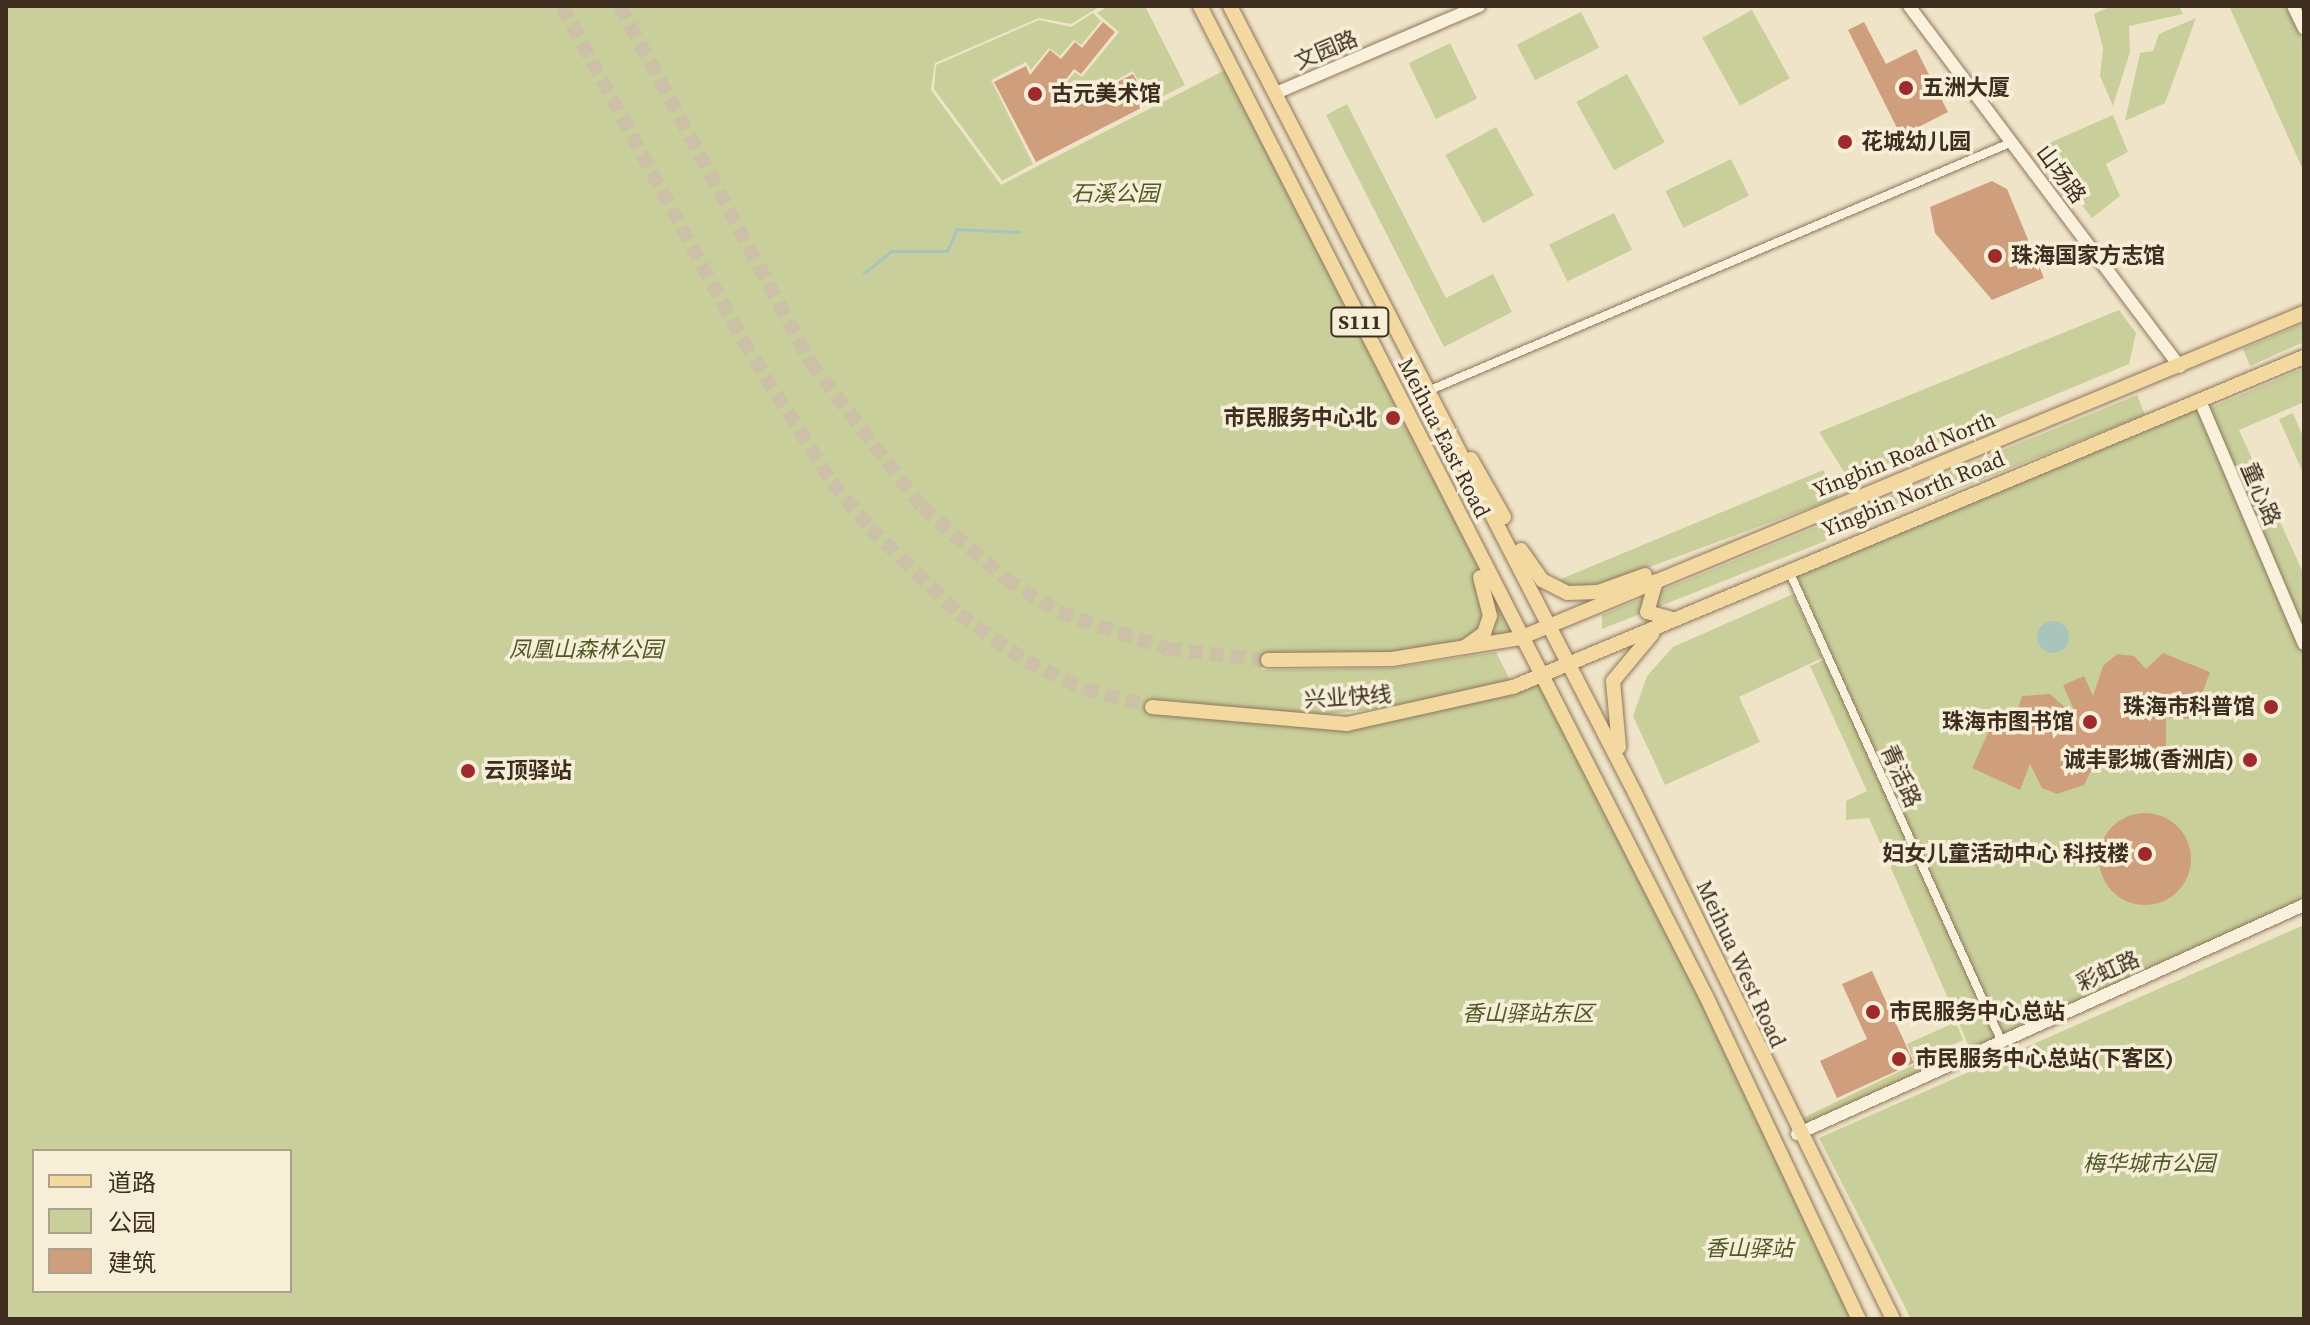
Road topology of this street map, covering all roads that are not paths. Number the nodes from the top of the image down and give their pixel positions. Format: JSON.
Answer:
{"nodes":[{"id":1,"x":1200,"y":6,"type":"edge"},
{"id":2,"x":1230,"y":6,"type":"edge"},
{"id":3,"x":1479,"y":6,"type":"edge"},
{"id":4,"x":1909,"y":6,"type":"edge"},
{"id":5,"x":2293,"y":6,"type":"edge"},
{"id":6,"x":2304,"y":29,"type":"edge"},
{"id":7,"x":1276,"y":93,"type":"junction"},
{"id":8,"x":2012,"y":142,"type":"junction"},
{"id":9,"x":2303,"y":313,"type":"edge"},
{"id":10,"x":2304,"y":357,"type":"edge"},
{"id":11,"x":2180,"y":367,"type":"junction"},
{"id":12,"x":1427,"y":392,"type":"junction"},
{"id":13,"x":2201,"y":403,"type":"junction"},
{"id":14,"x":1447,"y":431,"type":"junction"},
{"id":15,"x":1426,"y":452,"type":"junction"},
{"id":16,"x":1718,"y":552,"type":"junction"},
{"id":17,"x":1788,"y":570,"type":"junction"},
{"id":18,"x":1656,"y":580,"type":"junction"},
{"id":19,"x":1671,"y":620,"type":"junction"},
{"id":20,"x":1549,"y":627,"type":"junction"},
{"id":21,"x":1520,"y":638,"type":"junction"},
{"id":22,"x":2304,"y":644,"type":"edge"},
{"id":23,"x":1458,"y":650,"type":"junction"},
{"id":24,"x":1268,"y":660,"type":"tunnel mouth"},
{"id":25,"x":1569,"y":664,"type":"junction"},
{"id":26,"x":1541,"y":676,"type":"junction"},
{"id":27,"x":1152,"y":707,"type":"tunnel mouth"},
{"id":28,"x":1635,"y":793,"type":"junction"},
{"id":29,"x":2304,"y":905,"type":"edge"},
{"id":30,"x":2001,"y":1040,"type":"junction"},
{"id":31,"x":1797,"y":1134,"type":"junction"},
{"id":32,"x":1859,"y":1319,"type":"edge"},
{"id":33,"x":1893,"y":1319,"type":"edge"}],
"edges":[{"from":1,"to":15,"type":"main road","name":"Meihua East Road","number":"S111"},
{"from":2,"to":7,"type":"main road","name":"Meihua East Road","number":"S111"},
{"from":3,"to":7,"type":"street","name":"文园路"},
{"from":4,"to":8,"type":"street","name":"山场路"},
{"from":5,"to":6,"type":"street"},
{"from":7,"to":12,"type":"main road","name":"Meihua East Road","number":"S111"},
{"from":8,"to":11,"type":"street","name":"山场路"},
{"from":8,"to":12,"type":"street"},
{"from":9,"to":11,"type":"main road","name":"Yingbin Road North"},
{"from":10,"to":13,"type":"main road","name":"Yingbin North Road"},
{"from":11,"to":16,"type":"main road","name":"Yingbin Road North"},
{"from":12,"to":14,"type":"main road","name":"Meihua East Road","number":"S111"},
{"from":13,"to":17,"type":"main road","name":"Yingbin North Road"},
{"from":13,"to":22,"type":"street","name":"童心路"},
{"from":14,"to":16,"type":"main road"},
{"from":14,"to":20,"type":"main road","name":"Meihua East Road","number":"S111"},
{"from":15,"to":21,"type":"main road","name":"Meihua East Road","number":"S111"},
{"from":15,"to":23,"type":"main road"},
{"from":16,"to":18,"type":"main road","name":"Yingbin Road North"},
{"from":17,"to":19,"type":"main road","name":"Yingbin North Road"},
{"from":17,"to":30,"type":"street","name":"青活路"},
{"from":18,"to":19,"type":"main road"},
{"from":18,"to":20,"type":"main road","name":"Yingbin Road North"},
{"from":19,"to":25,"type":"main road","name":"Yingbin North Road"},
{"from":19,"to":28,"type":"main road"},
{"from":20,"to":21,"type":"main road","name":"Yingbin Road North"},
{"from":20,"to":25,"type":"main road","name":"Meihua West Road"},
{"from":21,"to":23,"type":"main road","name":"兴业快线"},
{"from":21,"to":26,"type":"main road","name":"Meihua East Road","number":"S111"},
{"from":23,"to":24,"type":"main road","name":"兴业快线"},
{"from":25,"to":26,"type":"main road","name":"Yingbin North Road"},
{"from":25,"to":28,"type":"main road","name":"Meihua West Road"},
{"from":26,"to":27,"type":"main road","name":"兴业快线"},
{"from":26,"to":32,"type":"main road","name":"Meihua West Road"},
{"from":28,"to":31,"type":"main road","name":"Meihua West Road"},
{"from":29,"to":30,"type":"street","name":"彩虹路"},
{"from":30,"to":31,"type":"street","name":"彩虹路"},
{"from":31,"to":33,"type":"main road","name":"Meihua West Road"}]}
